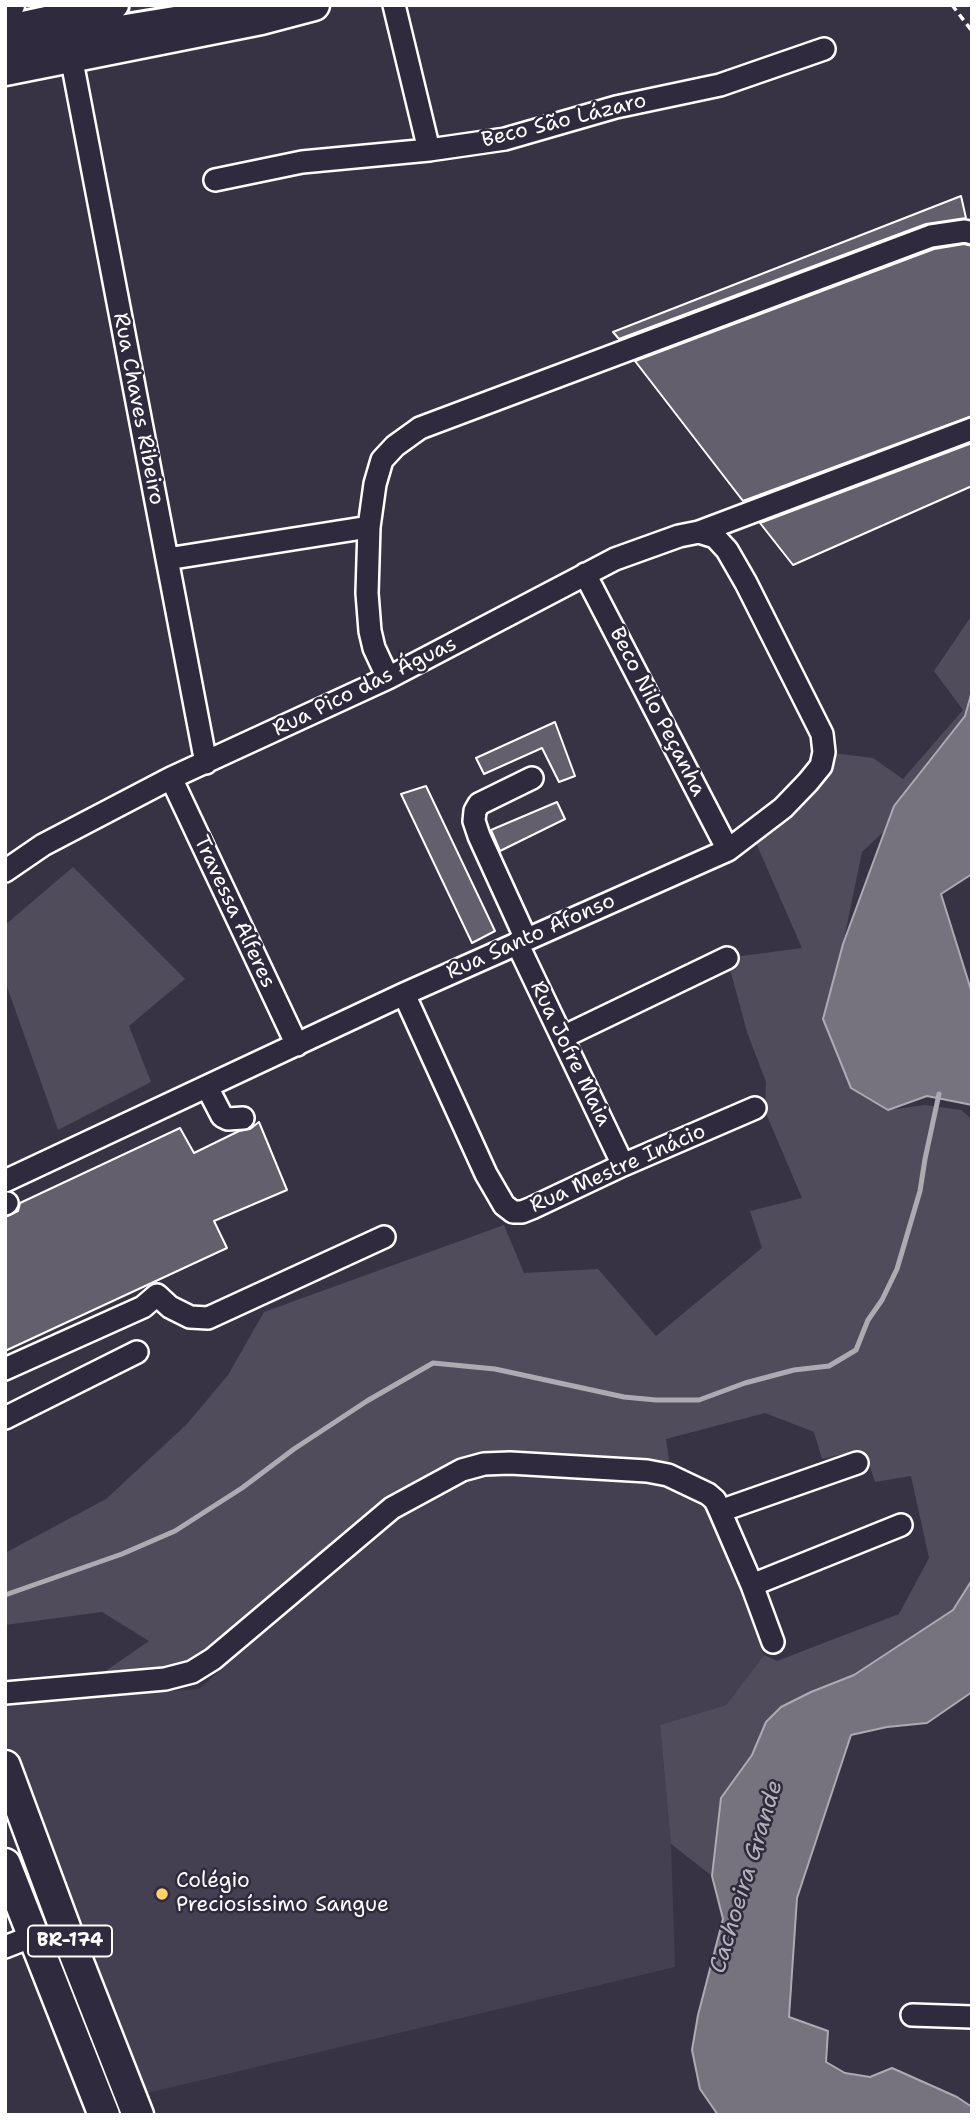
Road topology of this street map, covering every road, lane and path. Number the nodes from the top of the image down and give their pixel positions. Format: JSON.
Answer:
{"nodes":[{"id":1,"x":115,"y":5,"type":"edge"},
{"id":2,"x":276,"y":5,"type":"edge"},
{"id":3,"x":314,"y":5,"type":"edge"},
{"id":4,"x":394,"y":5,"type":"edge"},
{"id":5,"x":952,"y":5,"type":"edge"},
{"id":6,"x":5,"y":29,"type":"edge"},
{"id":7,"x":972,"y":31,"type":"edge"},
{"id":8,"x":79,"y":34,"type":"junction"},
{"id":9,"x":824,"y":49,"type":"dead end"},
{"id":10,"x":5,"y":52,"type":"edge"},
{"id":11,"x":5,"y":70,"type":"edge"},
{"id":12,"x":429,"y":150,"type":"junction"},
{"id":13,"x":215,"y":180,"type":"dead end"},
{"id":14,"x":972,"y":233,"type":"edge"},
{"id":15,"x":972,"y":429,"type":"edge"},
{"id":16,"x":369,"y":527,"type":"junction"},
{"id":17,"x":699,"y":532,"type":"junction"},
{"id":18,"x":167,"y":559,"type":"junction"},
{"id":19,"x":586,"y":574,"type":"junction"},
{"id":20,"x":388,"y":678,"type":"junction"},
{"id":21,"x":206,"y":763,"type":"junction"},
{"id":22,"x":171,"y":778,"type":"junction"},
{"id":23,"x":532,"y":778,"type":"dead end"},
{"id":24,"x":43,"y":845,"type":"junction"},
{"id":25,"x":728,"y":850,"type":"junction"},
{"id":26,"x":5,"y":852,"type":"edge"},
{"id":27,"x":5,"y":871,"type":"edge"},
{"id":28,"x":522,"y":941,"type":"junction"},
{"id":29,"x":727,"y":958,"type":"dead end"},
{"id":30,"x":404,"y":994,"type":"junction"},
{"id":31,"x":563,"y":1037,"type":"junction"},
{"id":32,"x":297,"y":1045,"type":"junction"},
{"id":33,"x":207,"y":1087,"type":"junction"},
{"id":34,"x":755,"y":1108,"type":"dead end"},
{"id":35,"x":243,"y":1118,"type":"dead end"},
{"id":36,"x":623,"y":1165,"type":"junction"},
{"id":37,"x":5,"y":1181,"type":"edge"},
{"id":38,"x":384,"y":1237,"type":"dead end"},
{"id":39,"x":136,"y":1352,"type":"dead end"},
{"id":40,"x":5,"y":1369,"type":"edge"},
{"id":41,"x":5,"y":1418,"type":"edge"},
{"id":42,"x":856,"y":1463,"type":"dead end"},
{"id":43,"x":720,"y":1511,"type":"junction"},
{"id":44,"x":901,"y":1525,"type":"dead end"},
{"id":45,"x":752,"y":1585,"type":"junction"},
{"id":46,"x":773,"y":1642,"type":"dead end"},
{"id":47,"x":5,"y":1693,"type":"edge"},
{"id":48,"x":5,"y":1766,"type":"edge"},
{"id":49,"x":5,"y":1864,"type":"edge"},
{"id":50,"x":33,"y":1936,"type":"junction"},
{"id":51,"x":5,"y":1947,"type":"edge"},
{"id":52,"x":912,"y":2015,"type":"dead end"},
{"id":53,"x":972,"y":2017,"type":"edge"},
{"id":54,"x":104,"y":2115,"type":"edge"},
{"id":55,"x":138,"y":2115,"type":"edge"}],
"edges":[{"from":1,"to":8,"type":"main road"},
{"from":2,"to":8,"type":"main road"},
{"from":3,"to":8,"type":"highway"},
{"from":4,"to":12,"type":"street"},
{"from":5,"to":7,"type":"path"},
{"from":6,"to":8,"type":"main road"},
{"from":8,"to":10,"type":"main road"},
{"from":8,"to":11,"type":"highway"},
{"from":8,"to":18,"type":"street","name":"Rua Chaves Ribeiro"},
{"from":9,"to":12,"type":"street","name":"Beco São Lázaro"},
{"from":12,"to":13,"type":"street","name":"Beco São Lázaro"},
{"from":14,"to":16,"type":"street"},
{"from":15,"to":17,"type":"street","name":"Rua Pico das Águas"},
{"from":16,"to":18,"type":"street"},
{"from":16,"to":20,"type":"street"},
{"from":17,"to":19,"type":"street","name":"Rua Pico das Águas"},
{"from":17,"to":25,"type":"street","name":"Rua Santo Afonso"},
{"from":18,"to":21,"type":"street","name":"Rua Chaves Ribeiro"},
{"from":19,"to":20,"type":"street","name":"Rua Pico das Águas"},
{"from":19,"to":25,"type":"street","name":"Beco Nilo Peçanha"},
{"from":20,"to":21,"type":"street","name":"Rua Pico das Águas"},
{"from":21,"to":22,"type":"street","name":"Rua Pico das Águas"},
{"from":22,"to":24,"type":"street","name":"Rua Pico das Águas"},
{"from":22,"to":32,"type":"street","name":"Travessa Alferes"},
{"from":23,"to":28,"type":"street","name":"Rua Jofre Maia"},
{"from":24,"to":26,"type":"street"},
{"from":24,"to":27,"type":"street","name":"Rua Pico das Águas"},
{"from":25,"to":28,"type":"street","name":"Rua Santo Afonso"},
{"from":28,"to":30,"type":"street","name":"Rua Santo Afonso"},
{"from":28,"to":31,"type":"street","name":"Rua Jofre Maia"},
{"from":29,"to":31,"type":"street"},
{"from":30,"to":32,"type":"street","name":"Rua Santo Afonso"},
{"from":30,"to":36,"type":"street","name":"Rua Mestre Inácio"},
{"from":31,"to":36,"type":"street","name":"Rua Jofre Maia"},
{"from":32,"to":33,"type":"street","name":"Rua Santo Afonso"},
{"from":33,"to":35,"type":"street"},
{"from":33,"to":37,"type":"street","name":"Rua Santo Afonso"},
{"from":34,"to":36,"type":"street","name":"Rua Mestre Inácio"},
{"from":38,"to":40,"type":"street"},
{"from":39,"to":41,"type":"street"},
{"from":42,"to":43,"type":"street"},
{"from":43,"to":45,"type":"street"},
{"from":43,"to":47,"type":"street"},
{"from":44,"to":45,"type":"street"},
{"from":45,"to":46,"type":"street"},
{"from":48,"to":55,"type":"highway","number":"BR-174"},
{"from":49,"to":50,"type":"highway","number":"BR-174"},
{"from":50,"to":51,"type":"street"},
{"from":50,"to":54,"type":"highway","number":"BR-174"},
{"from":52,"to":53,"type":"street"}]}
